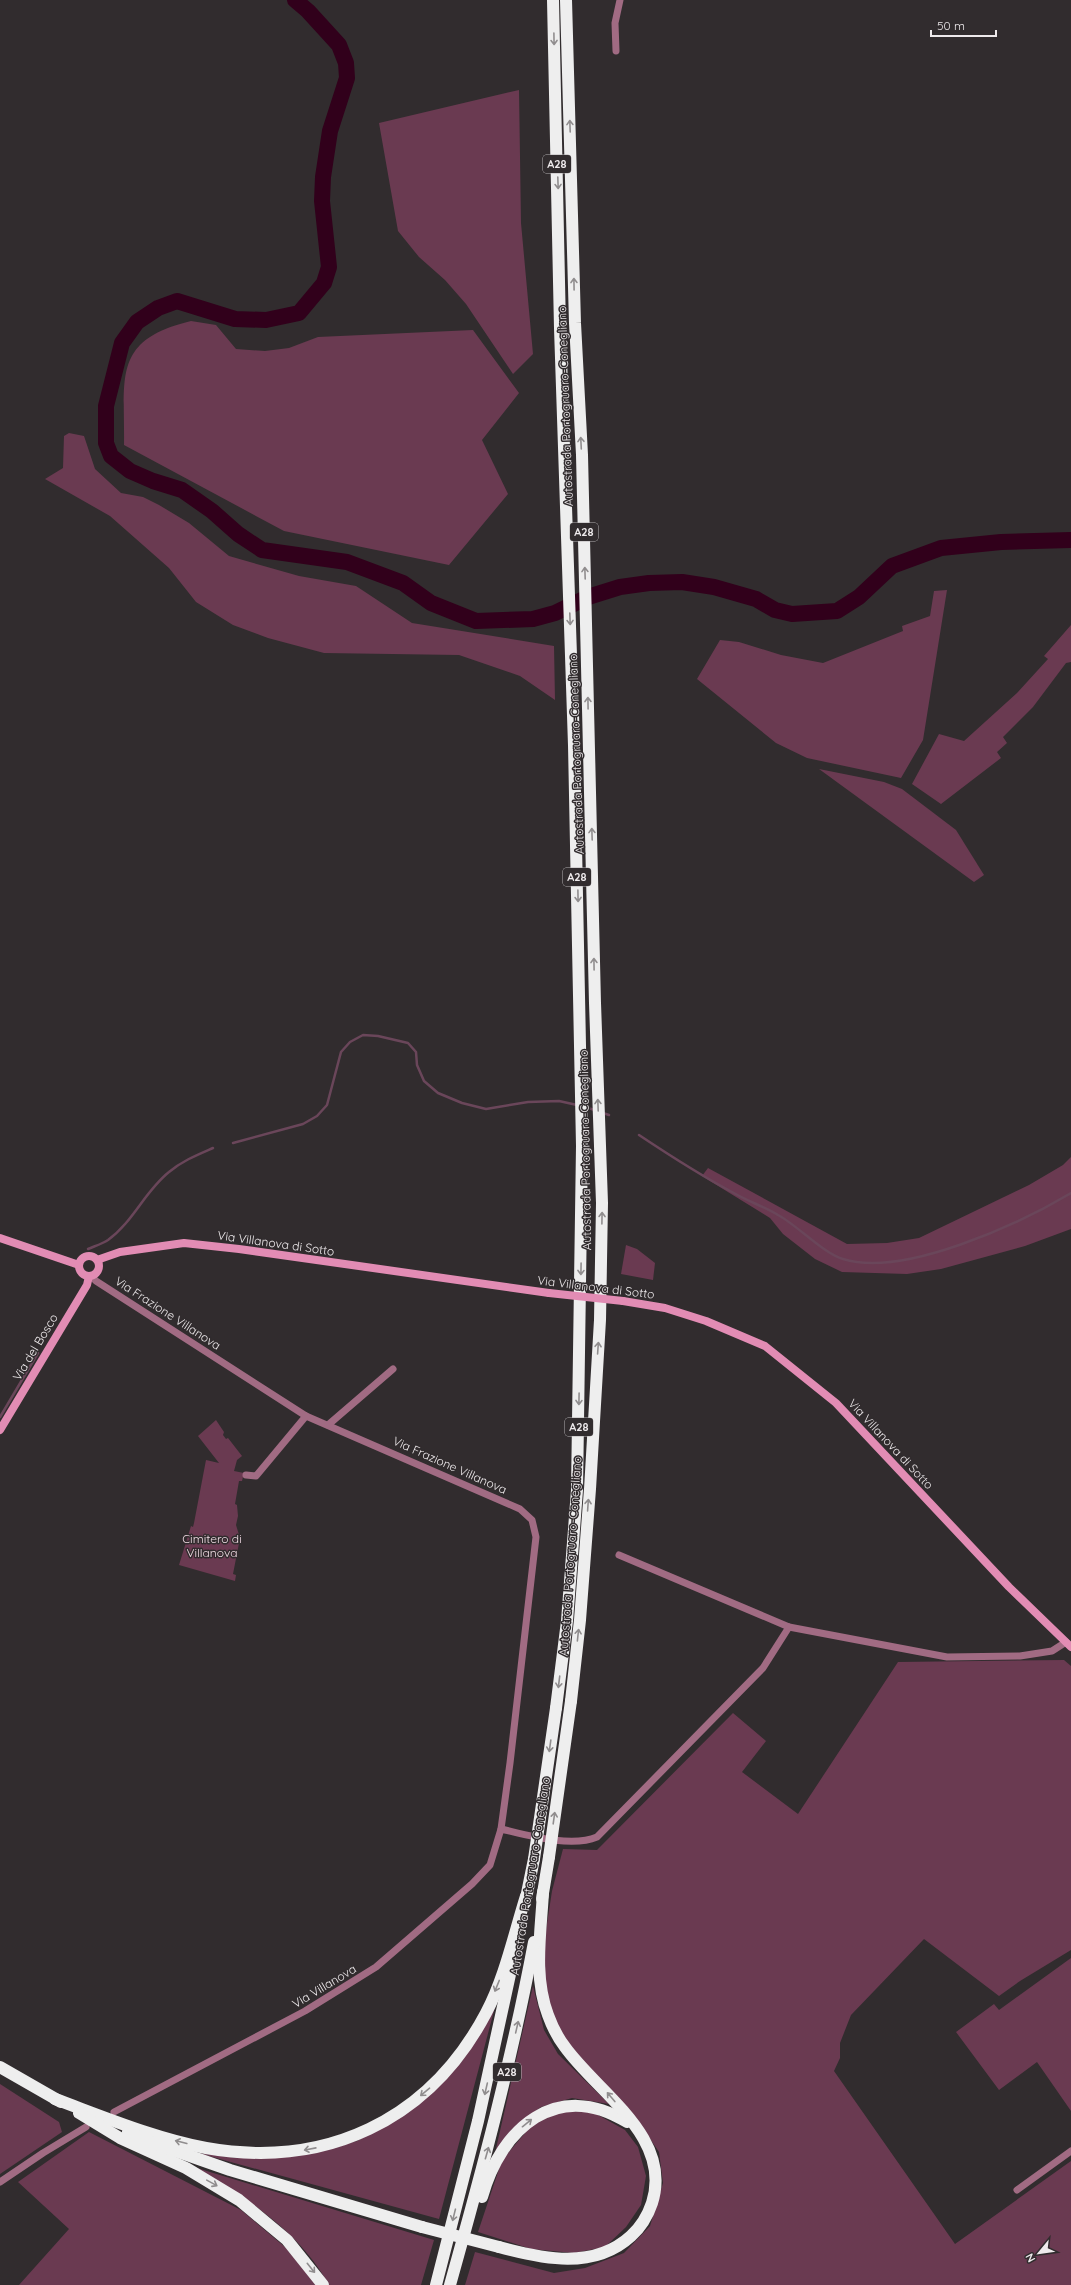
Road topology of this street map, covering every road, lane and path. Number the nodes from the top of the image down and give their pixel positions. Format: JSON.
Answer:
{"nodes":[{"id":1,"x":553,"y":0,"type":"edge"},
{"id":2,"x":566,"y":0,"type":"edge"},
{"id":3,"x":620,"y":0,"type":"edge"},
{"id":4,"x":616,"y":50,"type":"dead end"},
{"id":5,"x":0,"y":1238,"type":"edge"},
{"id":6,"x":96,"y":1260,"type":"junction"},
{"id":7,"x":79,"y":1265,"type":"junction"},
{"id":8,"x":90,"y":1276,"type":"junction"},
{"id":9,"x":392,"y":1369,"type":"dead end"},
{"id":10,"x":306,"y":1416,"type":"junction"},
{"id":11,"x":328,"y":1425,"type":"junction"},
{"id":12,"x":0,"y":1430,"type":"edge"},
{"id":13,"x":246,"y":1475,"type":"dead end"},
{"id":14,"x":619,"y":1555,"type":"dead end"},
{"id":15,"x":789,"y":1627,"type":"junction"},
{"id":16,"x":1068,"y":1645,"type":"edge"},
{"id":17,"x":501,"y":1829,"type":"junction"},
{"id":18,"x":543,"y":1892,"type":"junction"},
{"id":19,"x":526,"y":1896,"type":"junction"},
{"id":20,"x":0,"y":2067,"type":"edge"},
{"id":21,"x":55,"y":2099,"type":"junction"},
{"id":22,"x":114,"y":2112,"type":"dead end"},
{"id":23,"x":86,"y":2127,"type":"dead end"},
{"id":24,"x":636,"y":2127,"type":"junction"},
{"id":25,"x":1071,"y":2151,"type":"edge"},
{"id":26,"x":0,"y":2182,"type":"edge"},
{"id":27,"x":1017,"y":2190,"type":"dead end"},
{"id":28,"x":323,"y":2285,"type":"edge"},
{"id":29,"x":436,"y":2285,"type":"edge"},
{"id":30,"x":450,"y":2285,"type":"edge"},
{"id":31,"x":458,"y":2285,"type":"edge"}],
"edges":[{"from":1,"to":19,"type":"highway","name":"Autostrada Portogruaro-Conegliano","number":"A28","one_way":true,"bridge":true},
{"from":18,"to":2,"type":"highway","name":"Autostrada Portogruaro-Conegliano","number":"A28","one_way":true,"bridge":true},
{"from":3,"to":4,"type":"street"},
{"from":5,"to":7,"type":"street"},
{"from":6,"to":7,"type":"street"},
{"from":6,"to":8,"type":"street"},
{"from":6,"to":16,"type":"street","name":"Via Villanova di Sotto","bridge":true},
{"from":7,"to":8,"type":"street"},
{"from":8,"to":10,"type":"street","name":"Via Frazione Villanova"},
{"from":8,"to":12,"type":"street","name":"Via del Bosco"},
{"from":9,"to":11,"type":"street"},
{"from":10,"to":11,"type":"street","name":"Via Frazione Villanova"},
{"from":10,"to":13,"type":"street"},
{"from":11,"to":17,"type":"street","name":"Via Frazione Villanova"},
{"from":14,"to":15,"type":"street","name":"Via Villanova di Sotto"},
{"from":15,"to":16,"type":"street","name":"Via Villanova di Sotto"},
{"from":15,"to":17,"type":"street"},
{"from":17,"to":22,"type":"street","name":"Via Villanova"},
{"from":24,"to":18,"type":"highway","one_way":true},
{"from":30,"to":18,"type":"highway","name":"Autostrada Portogruaro-Conegliano","number":"A28","one_way":true},
{"from":19,"to":21,"type":"highway","one_way":true},
{"from":19,"to":29,"type":"highway","name":"Autostrada Portogruaro-Conegliano","number":"A28","one_way":true},
{"from":20,"to":21,"type":"highway"},
{"from":21,"to":24,"type":"highway","bridge":true},
{"from":21,"to":28,"type":"highway","one_way":true},
{"from":23,"to":26,"type":"street"},
{"from":31,"to":24,"type":"highway","one_way":true},
{"from":25,"to":27,"type":"street"}]}
